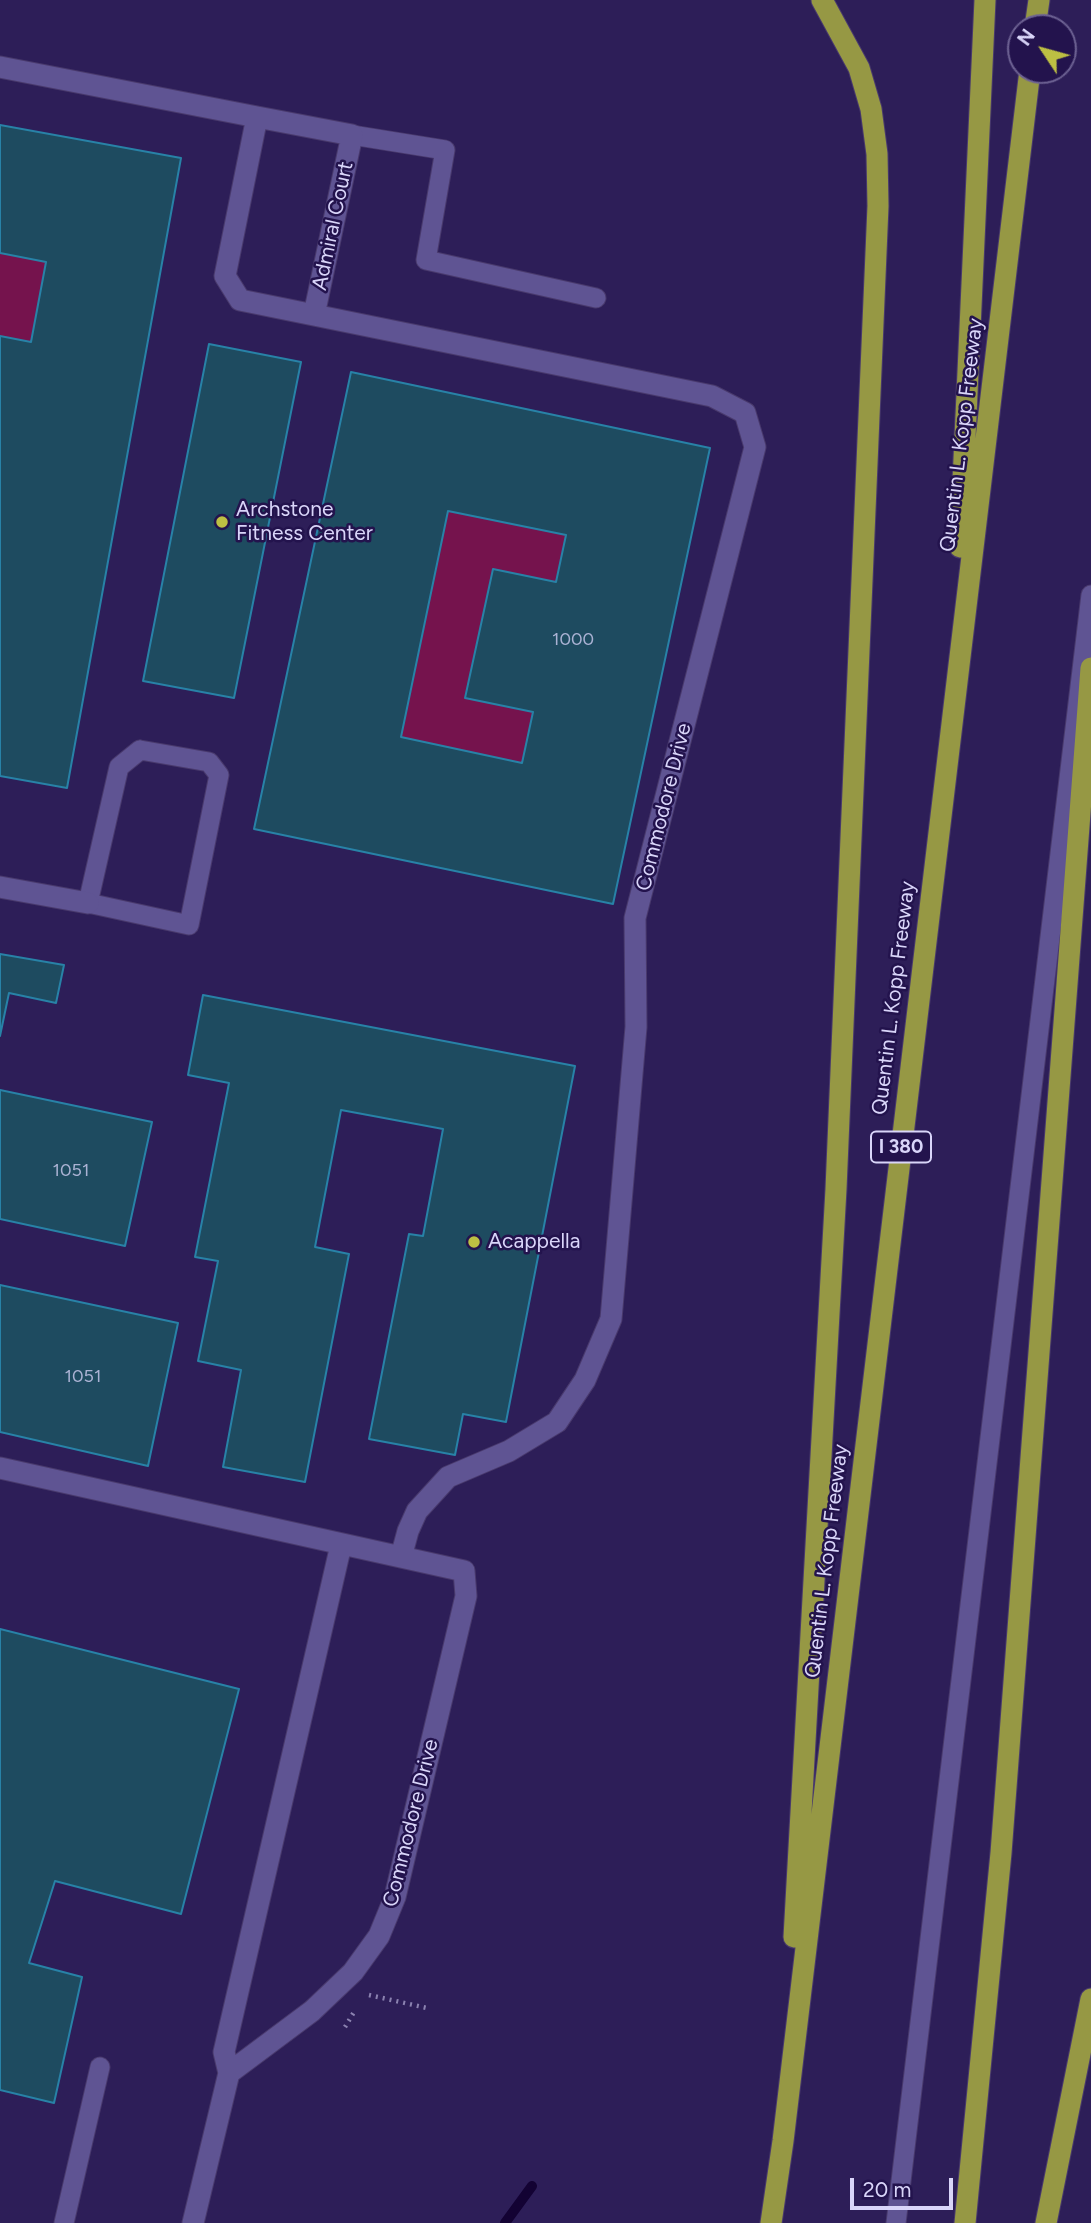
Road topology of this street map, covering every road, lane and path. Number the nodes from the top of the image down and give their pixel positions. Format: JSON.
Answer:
{"nodes":[{"id":1,"x":822,"y":0,"type":"edge"},
{"id":2,"x":985,"y":0,"type":"edge"},
{"id":3,"x":0,"y":67,"type":"edge"},
{"id":4,"x":1028,"y":84,"type":"edge"},
{"id":5,"x":257,"y":117,"type":"junction"},
{"id":6,"x":352,"y":135,"type":"junction"},
{"id":7,"x":596,"y":298,"type":"dead end"},
{"id":8,"x":314,"y":315,"type":"junction"},
{"id":9,"x":1091,"y":595,"type":"edge"},
{"id":10,"x":1091,"y":667,"type":"edge"},
{"id":11,"x":952,"y":715,"type":"junction"},
{"id":12,"x":0,"y":887,"type":"edge"},
{"id":13,"x":88,"y":903,"type":"junction"},
{"id":14,"x":0,"y":1468,"type":"edge"},
{"id":15,"x":341,"y":1545,"type":"junction"},
{"id":16,"x":401,"y":1557,"type":"junction"},
{"id":17,"x":365,"y":1994,"type":"dead end"},
{"id":18,"x":1091,"y":1999,"type":"edge"},
{"id":19,"x":358,"y":2005,"type":"dead end"},
{"id":20,"x":427,"y":2008,"type":"dead end"},
{"id":21,"x":345,"y":2027,"type":"dead end"},
{"id":22,"x":100,"y":2067,"type":"dead end"},
{"id":23,"x":229,"y":2073,"type":"junction"},
{"id":24,"x":783,"y":2141,"type":"junction"},
{"id":25,"x":64,"y":2223,"type":"edge"},
{"id":26,"x":193,"y":2223,"type":"edge"},
{"id":27,"x":771,"y":2223,"type":"edge"},
{"id":28,"x":778,"y":2223,"type":"edge"},
{"id":29,"x":896,"y":2223,"type":"edge"},
{"id":30,"x":965,"y":2223,"type":"edge"},
{"id":31,"x":1046,"y":2223,"type":"edge"}],
"edges":[{"from":1,"to":24,"type":"highway"},
{"from":2,"to":11,"type":"highway"},
{"from":3,"to":5,"type":"street","name":"Admiral Court"},
{"from":4,"to":11,"type":"highway","name":"Quentin L. Kopp Freeway","number":"I 380"},
{"from":5,"to":6,"type":"street","name":"Admiral Court"},
{"from":5,"to":8,"type":"street","name":"Admiral Court"},
{"from":6,"to":7,"type":"lane"},
{"from":6,"to":8,"type":"street","name":"Admiral Court"},
{"from":8,"to":16,"type":"street","name":"Commodore Drive"},
{"from":9,"to":29,"type":"lane"},
{"from":10,"to":30,"type":"highway"},
{"from":11,"to":24,"type":"highway","name":"Quentin L. Kopp Freeway","number":"I 380"},
{"from":12,"to":13,"type":"street"},
{"from":13,"to":13,"type":"lane"},
{"from":14,"to":15,"type":"street","name":"Commodore Drive"},
{"from":15,"to":16,"type":"street","name":"Commodore Drive"},
{"from":15,"to":23,"type":"street"},
{"from":16,"to":23,"type":"street","name":"Commodore Drive"},
{"from":17,"to":20,"type":"path"},
{"from":18,"to":31,"type":"highway"},
{"from":19,"to":21,"type":"path"},
{"from":22,"to":25,"type":"lane"},
{"from":23,"to":26,"type":"street"},
{"from":24,"to":27,"type":"highway","name":"Quentin L. Kopp Freeway","number":"I 380"},
{"from":24,"to":28,"type":"lane"}]}
